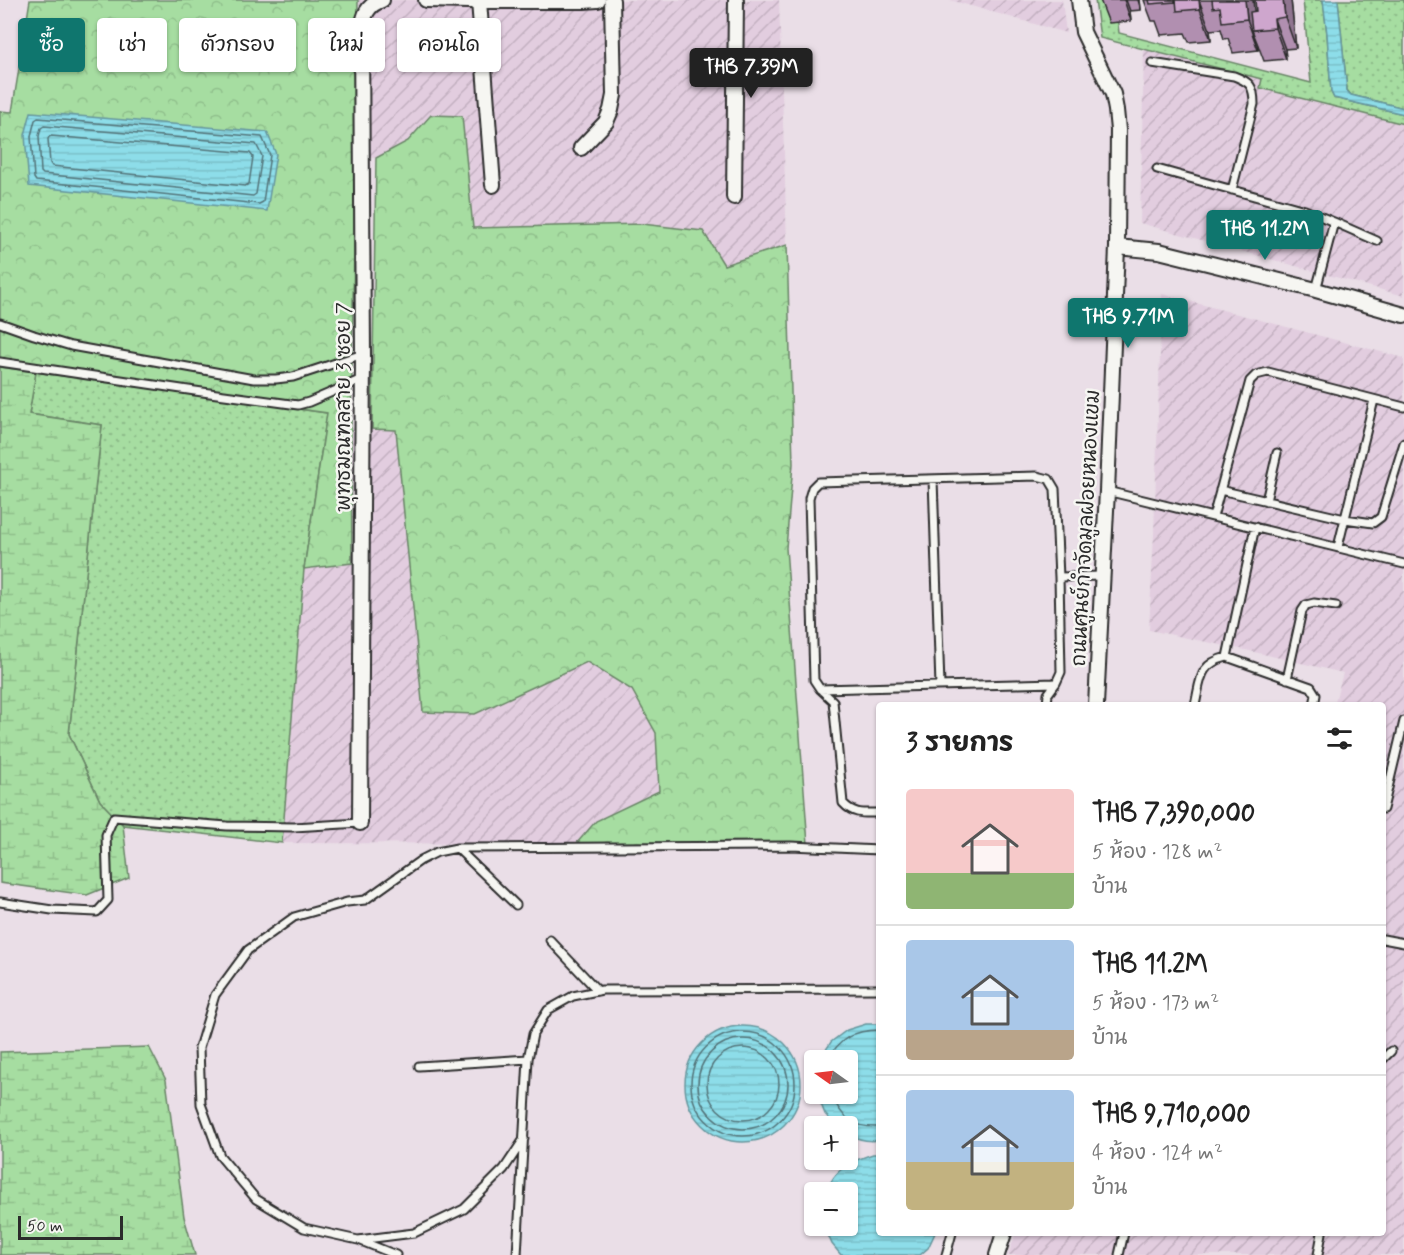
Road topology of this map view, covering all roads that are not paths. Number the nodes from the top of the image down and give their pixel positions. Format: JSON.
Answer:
{"nodes":[{"id":1,"x":382,"y":0,"type":"edge"},
{"id":2,"x":426,"y":0,"type":"edge"},
{"id":3,"x":598,"y":0,"type":"edge"},
{"id":4,"x":612,"y":0,"type":"edge"},
{"id":5,"x":736,"y":0,"type":"edge"},
{"id":6,"x":1079,"y":0,"type":"edge"},
{"id":7,"x":472,"y":1,"type":"edge"},
{"id":8,"x":1152,"y":63,"type":"dead end"},
{"id":9,"x":581,"y":148,"type":"dead end"},
{"id":10,"x":1157,"y":169,"type":"dead end"},
{"id":11,"x":493,"y":185,"type":"dead end"},
{"id":12,"x":1232,"y":190,"type":"junction"},
{"id":13,"x":734,"y":197,"type":"dead end"},
{"id":14,"x":1334,"y":222,"type":"junction"},
{"id":15,"x":1377,"y":241,"type":"dead end"},
{"id":16,"x":1118,"y":246,"type":"junction"},
{"id":17,"x":1316,"y":290,"type":"junction"},
{"id":18,"x":1404,"y":315,"type":"edge"},
{"id":19,"x":0,"y":323,"type":"edge"},
{"id":20,"x":363,"y":354,"type":"junction"},
{"id":21,"x":0,"y":362,"type":"edge"},
{"id":22,"x":362,"y":379,"type":"junction"},
{"id":23,"x":1374,"y":400,"type":"junction"},
{"id":24,"x":1404,"y":407,"type":"edge"},
{"id":25,"x":1404,"y":442,"type":"edge"},
{"id":26,"x":1277,"y":453,"type":"dead end"},
{"id":27,"x":933,"y":479,"type":"junction"},
{"id":28,"x":1220,"y":490,"type":"junction"},
{"id":29,"x":1107,"y":491,"type":"junction"},
{"id":30,"x":1266,"y":501,"type":"junction"},
{"id":31,"x":1213,"y":517,"type":"junction"},
{"id":32,"x":1345,"y":519,"type":"junction"},
{"id":33,"x":1255,"y":527,"type":"junction"},
{"id":34,"x":1338,"y":547,"type":"junction"},
{"id":35,"x":1404,"y":564,"type":"edge"},
{"id":36,"x":1103,"y":576,"type":"junction"},
{"id":37,"x":1059,"y":577,"type":"junction"},
{"id":38,"x":1336,"y":606,"type":"dead end"},
{"id":39,"x":1227,"y":657,"type":"junction"},
{"id":40,"x":1287,"y":679,"type":"junction"},
{"id":41,"x":1056,"y":682,"type":"junction"},
{"id":42,"x":940,"y":686,"type":"junction"},
{"id":43,"x":820,"y":689,"type":"junction"},
{"id":44,"x":1047,"y":702,"type":"edge"},
{"id":45,"x":1096,"y":702,"type":"edge"},
{"id":46,"x":1196,"y":702,"type":"edge"},
{"id":47,"x":1315,"y":702,"type":"edge"},
{"id":48,"x":1404,"y":721,"type":"edge"},
{"id":49,"x":1386,"y":796,"type":"edge"},
{"id":50,"x":876,"y":813,"type":"edge"},
{"id":51,"x":360,"y":823,"type":"joint"},
{"id":52,"x":457,"y":848,"type":"junction"},
{"id":53,"x":876,"y":850,"type":"edge"},
{"id":54,"x":0,"y":902,"type":"edge"},
{"id":55,"x":516,"y":905,"type":"dead end"},
{"id":56,"x":550,"y":940,"type":"dead end"},
{"id":57,"x":1386,"y":940,"type":"edge"},
{"id":58,"x":1404,"y":943,"type":"edge"},
{"id":59,"x":876,"y":989,"type":"edge"},
{"id":60,"x":598,"y":991,"type":"junction"},
{"id":61,"x":1391,"y":1051,"type":"dead end"},
{"id":62,"x":1386,"y":1056,"type":"edge"},
{"id":63,"x":528,"y":1059,"type":"junction"},
{"id":64,"x":419,"y":1066,"type":"dead end"},
{"id":65,"x":524,"y":1139,"type":"junction"},
{"id":66,"x":951,"y":1236,"type":"edge"},
{"id":67,"x":1003,"y":1236,"type":"edge"},
{"id":68,"x":1123,"y":1236,"type":"edge"},
{"id":69,"x":1321,"y":1236,"type":"edge"},
{"id":70,"x":358,"y":1240,"type":"junction"},
{"id":71,"x":396,"y":1255,"type":"edge"},
{"id":72,"x":517,"y":1255,"type":"edge"},
{"id":73,"x":946,"y":1255,"type":"edge"},
{"id":74,"x":997,"y":1255,"type":"edge"},
{"id":75,"x":1119,"y":1255,"type":"edge"},
{"id":76,"x":1318,"y":1255,"type":"edge"}],
"edges":[{"from":1,"to":20,"type":"street","name":"พุทธมณฑลสาย 3 ซอย 7"},
{"from":2,"to":7,"type":"street"},
{"from":3,"to":7,"type":"street"},
{"from":4,"to":9,"type":"street"},
{"from":5,"to":13,"type":"street"},
{"from":6,"to":16,"type":"street","name":"ถนนศูนย์กำจัดมูลฝอยหนองแขม"},
{"from":7,"to":11,"type":"street"},
{"from":8,"to":12,"type":"lane"},
{"from":10,"to":12,"type":"lane"},
{"from":12,"to":14,"type":"lane"},
{"from":14,"to":15,"type":"lane"},
{"from":14,"to":17,"type":"lane"},
{"from":16,"to":17,"type":"street"},
{"from":16,"to":29,"type":"street","name":"ถนนศูนย์กำจัดมูลฝอยหนองแขม"},
{"from":17,"to":18,"type":"street"},
{"from":19,"to":20,"type":"lane"},
{"from":20,"to":22,"type":"street","name":"พุทธมณฑลสาย 3 ซอย 7"},
{"from":21,"to":22,"type":"lane"},
{"from":22,"to":51,"type":"street","name":"พุทธมณฑลสาย 3 ซอย 7"},
{"from":23,"to":24,"type":"lane"},
{"from":23,"to":28,"type":"lane"},
{"from":23,"to":32,"type":"lane"},
{"from":25,"to":32,"type":"lane"},
{"from":26,"to":30,"type":"lane"},
{"from":27,"to":37,"type":"lane"},
{"from":27,"to":42,"type":"lane"},
{"from":27,"to":43,"type":"lane"},
{"from":28,"to":30,"type":"lane"},
{"from":28,"to":31,"type":"lane"},
{"from":29,"to":31,"type":"lane"},
{"from":29,"to":36,"type":"street","name":"ถนนศูนย์กำจัดมูลฝอยหนองแขม"},
{"from":30,"to":32,"type":"lane"},
{"from":31,"to":33,"type":"lane"},
{"from":32,"to":34,"type":"lane"},
{"from":33,"to":34,"type":"lane"},
{"from":33,"to":39,"type":"lane"},
{"from":34,"to":35,"type":"lane"},
{"from":36,"to":37,"type":"lane"},
{"from":36,"to":45,"type":"street","name":"ถนนศูนย์กำจัดมูลฝอยหนองแขม"},
{"from":37,"to":41,"type":"lane"},
{"from":38,"to":40,"type":"lane"},
{"from":39,"to":40,"type":"lane"},
{"from":39,"to":46,"type":"lane"},
{"from":40,"to":47,"type":"lane"},
{"from":41,"to":42,"type":"lane"},
{"from":41,"to":44,"type":"lane"},
{"from":42,"to":43,"type":"lane"},
{"from":43,"to":50,"type":"lane"},
{"from":48,"to":49,"type":"lane"},
{"from":51,"to":54,"type":"lane"},
{"from":52,"to":53,"type":"lane"},
{"from":52,"to":55,"type":"lane"},
{"from":52,"to":70,"type":"lane"},
{"from":56,"to":60,"type":"lane"},
{"from":57,"to":58,"type":"lane"},
{"from":59,"to":60,"type":"lane"},
{"from":60,"to":63,"type":"lane"},
{"from":61,"to":62,"type":"lane"},
{"from":63,"to":64,"type":"lane"},
{"from":63,"to":65,"type":"lane"},
{"from":65,"to":70,"type":"lane"},
{"from":65,"to":72,"type":"lane"},
{"from":66,"to":73,"type":"lane"},
{"from":67,"to":74,"type":"street"},
{"from":68,"to":75,"type":"lane"},
{"from":69,"to":76,"type":"lane"},
{"from":70,"to":71,"type":"lane"}]}
